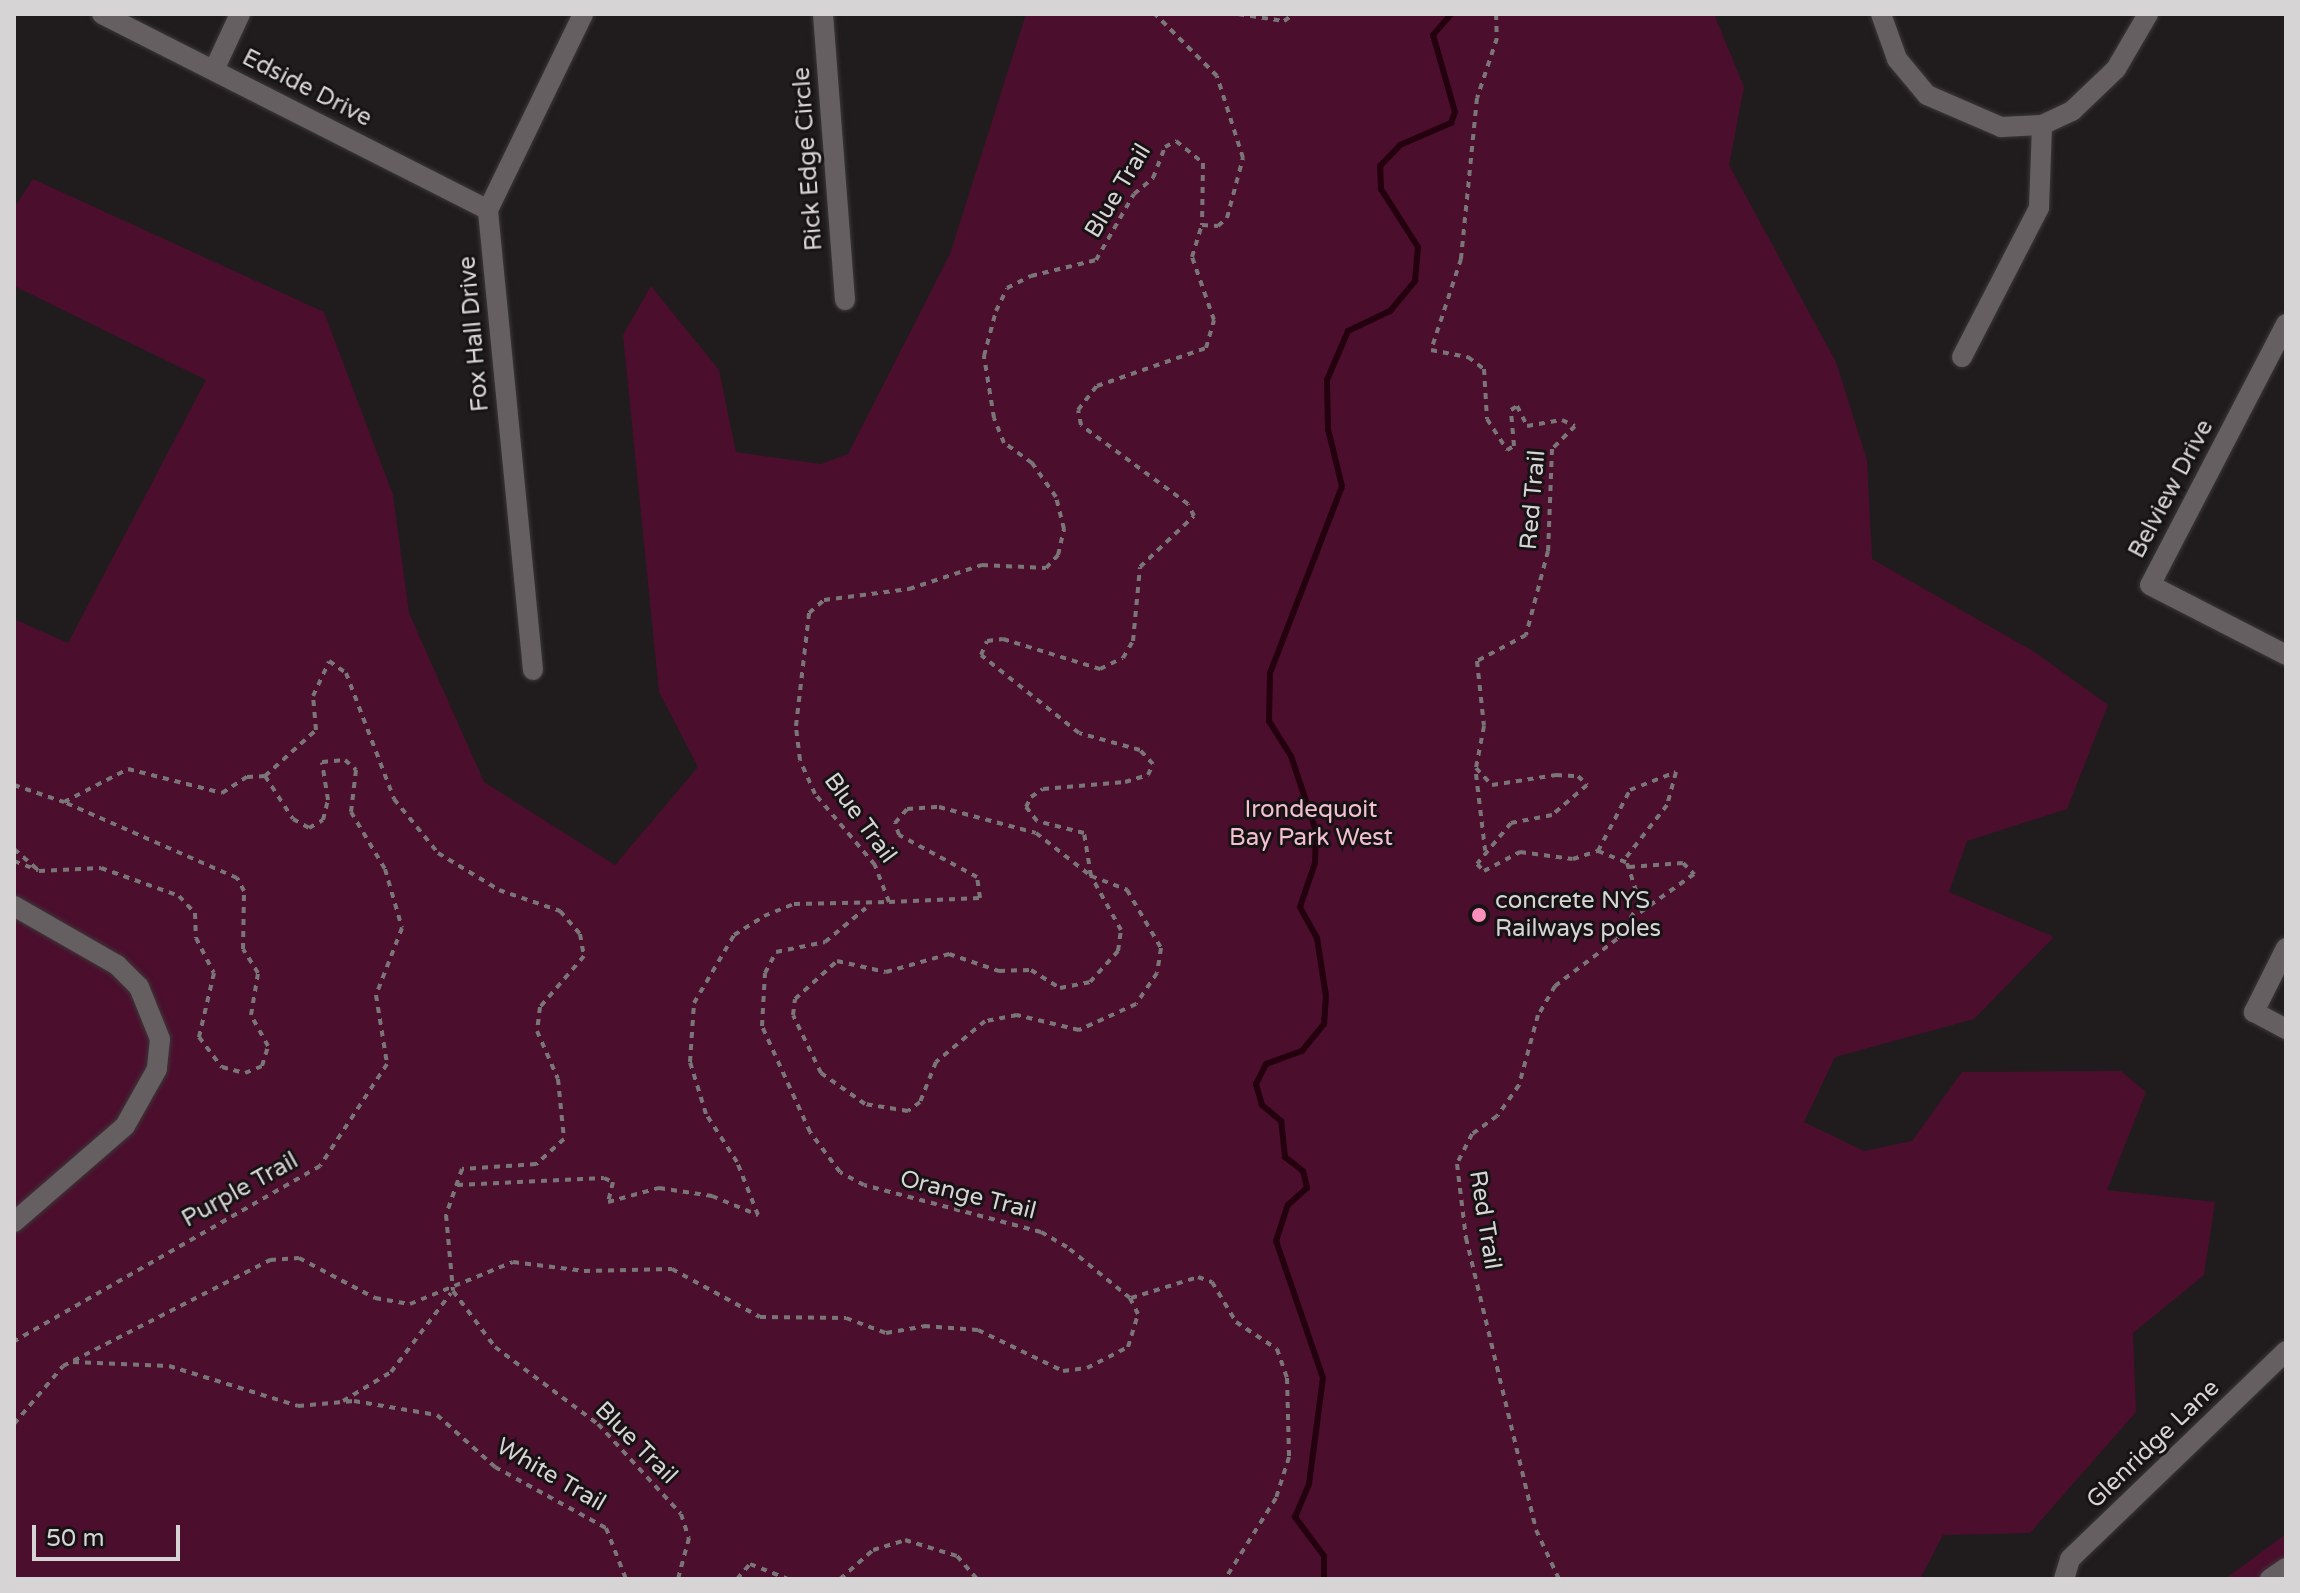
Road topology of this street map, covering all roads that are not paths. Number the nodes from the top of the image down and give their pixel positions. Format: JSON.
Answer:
{"nodes":[{"id":1,"x":102,"y":14,"type":"edge"},
{"id":2,"x":240,"y":14,"type":"edge"},
{"id":3,"x":583,"y":14,"type":"edge"},
{"id":4,"x":823,"y":14,"type":"edge"},
{"id":5,"x":1881,"y":14,"type":"edge"},
{"id":6,"x":2148,"y":14,"type":"edge"},
{"id":7,"x":214,"y":70,"type":"junction"},
{"id":8,"x":2042,"y":125,"type":"junction"},
{"id":9,"x":488,"y":210,"type":"junction"},
{"id":10,"x":845,"y":300,"type":"dead end"},
{"id":11,"x":2286,"y":324,"type":"edge"},
{"id":12,"x":1962,"y":357,"type":"dead end"},
{"id":13,"x":2286,"y":655,"type":"edge"},
{"id":14,"x":533,"y":670,"type":"dead end"},
{"id":15,"x":14,"y":906,"type":"edge"},
{"id":16,"x":2286,"y":948,"type":"edge"},
{"id":17,"x":2286,"y":1029,"type":"edge"},
{"id":18,"x":14,"y":1222,"type":"edge"},
{"id":19,"x":2286,"y":1351,"type":"edge"},
{"id":20,"x":2286,"y":1568,"type":"edge"},
{"id":21,"x":2064,"y":1579,"type":"edge"},
{"id":22,"x":2270,"y":1579,"type":"edge"}],
"edges":[{"from":1,"to":7,"type":"street","name":"Edside Drive"},
{"from":2,"to":7,"type":"street"},
{"from":3,"to":9,"type":"street"},
{"from":4,"to":10,"type":"street","name":"Rick Edge Circle"},
{"from":5,"to":8,"type":"street"},
{"from":6,"to":8,"type":"street"},
{"from":7,"to":9,"type":"street","name":"Edside Drive"},
{"from":8,"to":12,"type":"street"},
{"from":9,"to":14,"type":"street","name":"Fox Hall Drive"},
{"from":11,"to":13,"type":"street","name":"Belview Drive"},
{"from":15,"to":18,"type":"street"},
{"from":16,"to":17,"type":"street"},
{"from":19,"to":21,"type":"street","name":"Glenridge Lane"},
{"from":20,"to":22,"type":"street"}]}
